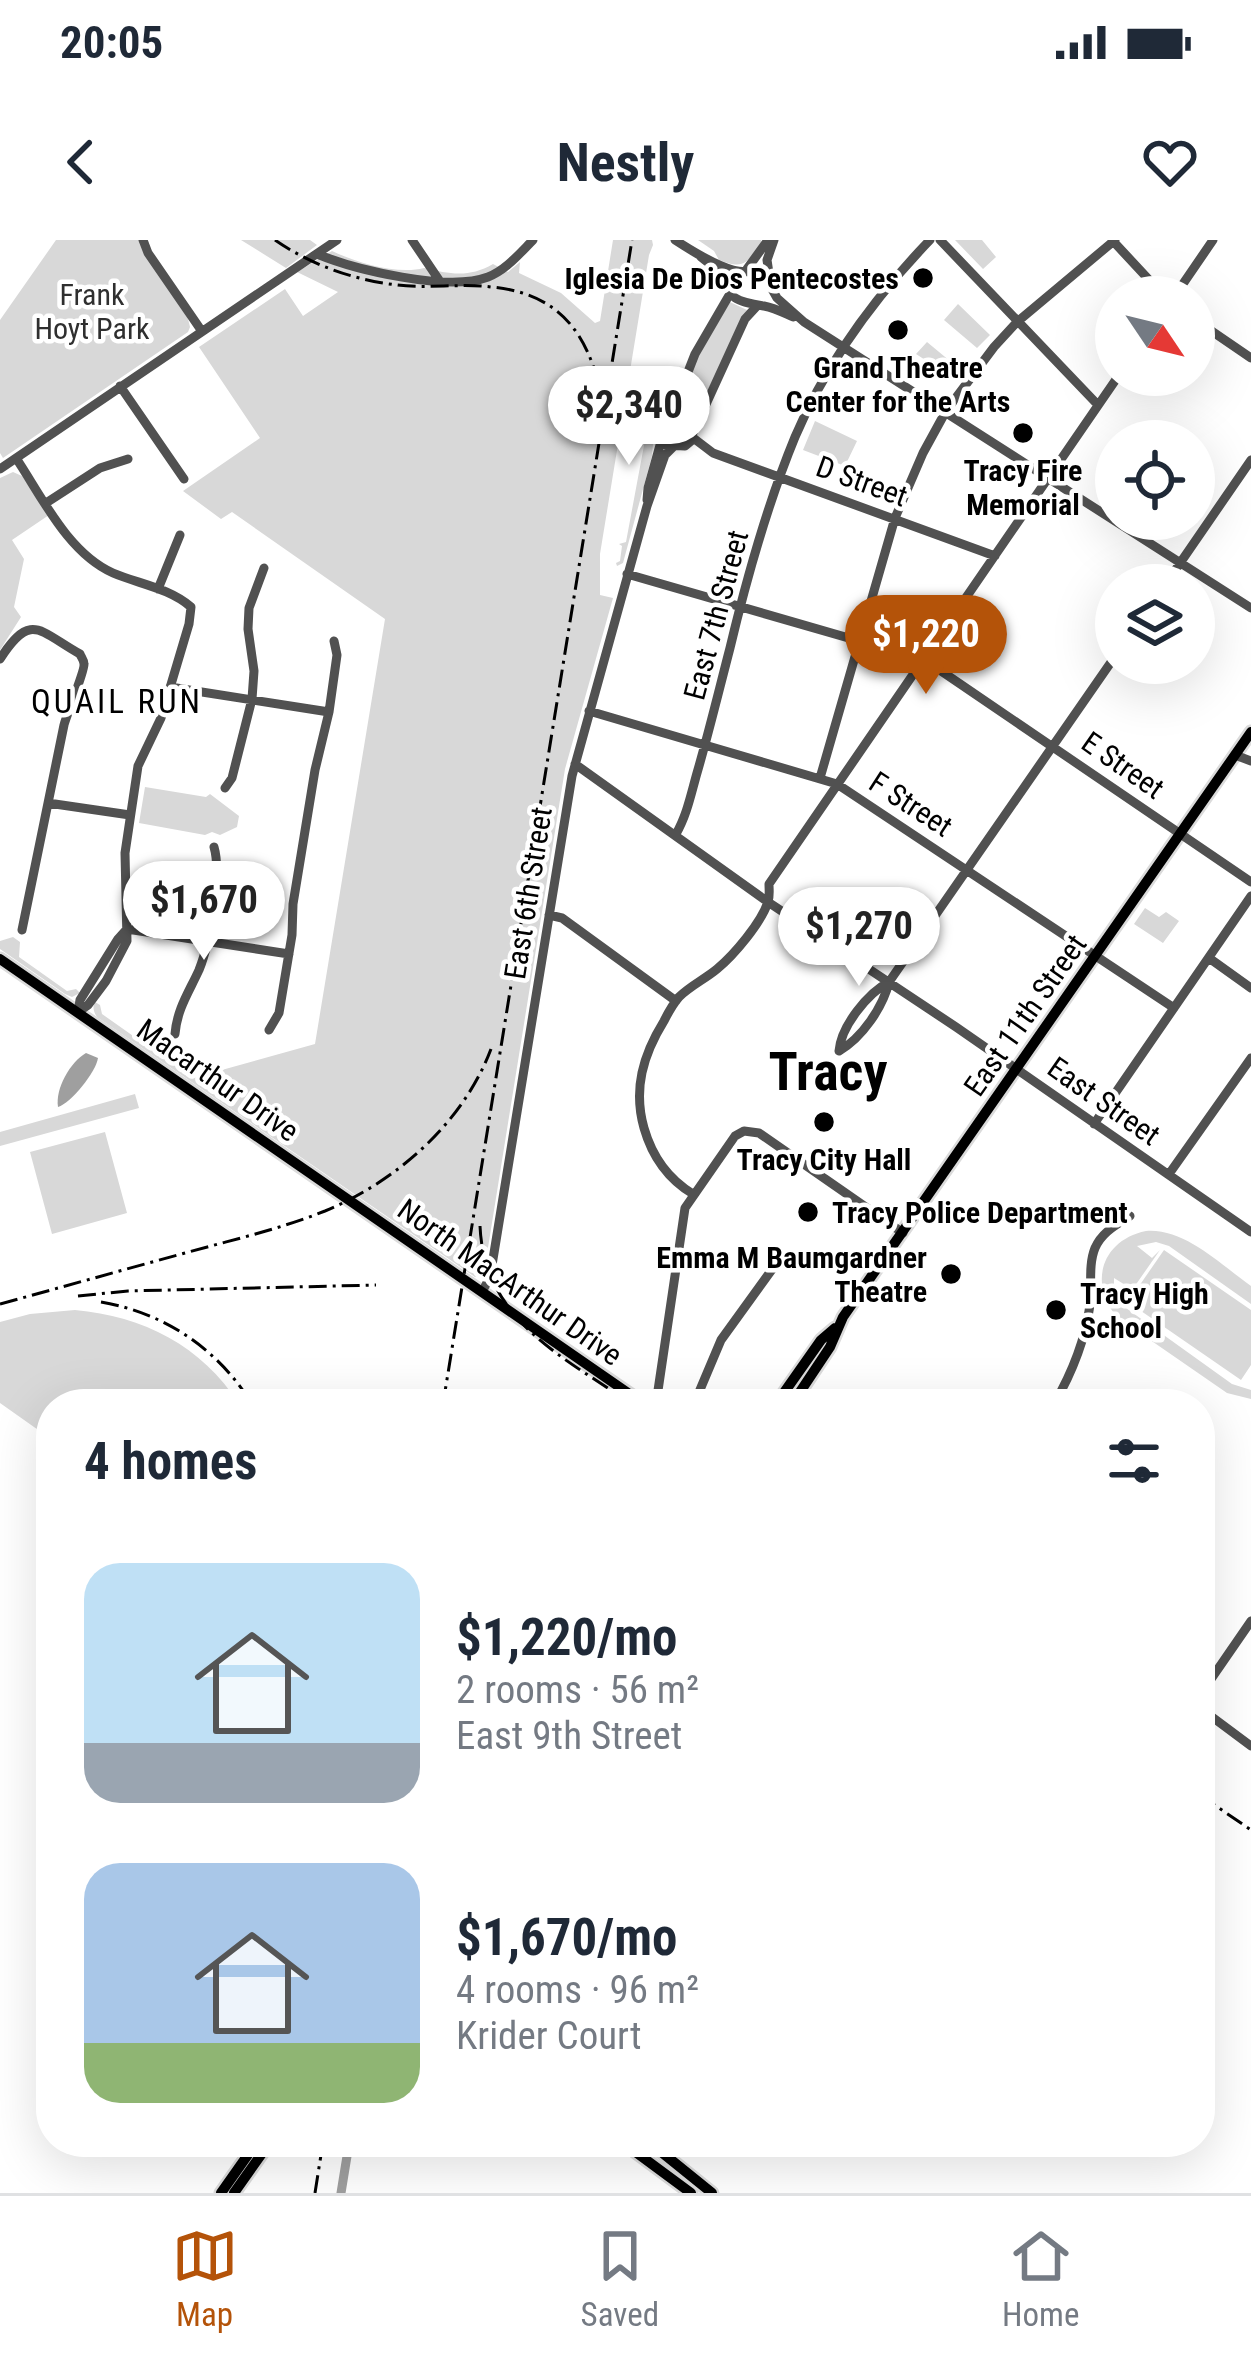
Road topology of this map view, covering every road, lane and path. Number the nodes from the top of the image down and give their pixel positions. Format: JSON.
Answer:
{"nodes":[{"id":1,"x":143,"y":240,"type":"edge"},
{"id":2,"x":337,"y":240,"type":"edge"},
{"id":3,"x":412,"y":240,"type":"edge"},
{"id":4,"x":533,"y":240,"type":"edge"},
{"id":5,"x":676,"y":240,"type":"edge"},
{"id":6,"x":771,"y":240,"type":"edge"},
{"id":7,"x":930,"y":240,"type":"edge"},
{"id":8,"x":940,"y":240,"type":"edge"},
{"id":9,"x":1113,"y":240,"type":"edge"},
{"id":10,"x":1213,"y":240,"type":"edge"},
{"id":11,"x":317,"y":254,"type":"junction"},
{"id":12,"x":697,"y":254,"type":"junction"},
{"id":13,"x":742,"y":271,"type":"junction"},
{"id":14,"x":1148,"y":276,"type":"edge"},
{"id":15,"x":1185,"y":276,"type":"edge"},
{"id":16,"x":440,"y":280,"type":"junction"},
{"id":17,"x":771,"y":286,"type":"junction"},
{"id":18,"x":730,"y":289,"type":"junction"},
{"id":19,"x":760,"y":306,"type":"junction"},
{"id":20,"x":804,"y":322,"type":"junction"},
{"id":21,"x":1017,"y":322,"type":"junction"},
{"id":22,"x":201,"y":330,"type":"junction"},
{"id":23,"x":1215,"y":333,"type":"edge"},
{"id":24,"x":845,"y":348,"type":"junction"},
{"id":25,"x":1251,"y":358,"type":"edge"},
{"id":26,"x":120,"y":386,"type":"junction"},
{"id":27,"x":1104,"y":396,"type":"edge"},
{"id":28,"x":1098,"y":405,"type":"junction"},
{"id":29,"x":946,"y":411,"type":"junction"},
{"id":30,"x":663,"y":436,"type":"junction"},
{"id":31,"x":685,"y":441,"type":"junction"},
{"id":32,"x":16,"y":458,"type":"junction"},
{"id":33,"x":128,"y":459,"type":"dead end"},
{"id":34,"x":1251,"y":460,"type":"edge"},
{"id":35,"x":0,"y":469,"type":"edge"},
{"id":36,"x":781,"y":478,"type":"junction"},
{"id":37,"x":1048,"y":478,"type":"junction"},
{"id":38,"x":184,"y":479,"type":"dead end"},
{"id":39,"x":46,"y":503,"type":"junction"},
{"id":40,"x":647,"y":506,"type":"junction"},
{"id":41,"x":895,"y":518,"type":"junction"},
{"id":42,"x":180,"y":535,"type":"dead end"},
{"id":43,"x":994,"y":556,"type":"junction"},
{"id":44,"x":1181,"y":562,"type":"junction"},
{"id":45,"x":264,"y":568,"type":"dead end"},
{"id":46,"x":627,"y":574,"type":"junction"},
{"id":47,"x":158,"y":589,"type":"junction"},
{"id":48,"x":740,"y":608,"type":"junction"},
{"id":49,"x":1251,"y":608,"type":"edge"},
{"id":50,"x":334,"y":641,"type":"dead end"},
{"id":51,"x":859,"y":641,"type":"junction"},
{"id":52,"x":0,"y":659,"type":"edge"},
{"id":53,"x":925,"y":660,"type":"junction"},
{"id":54,"x":1097,"y":684,"type":"edge"},
{"id":55,"x":170,"y":687,"type":"junction"},
{"id":56,"x":252,"y":699,"type":"junction"},
{"id":57,"x":589,"y":711,"type":"junction"},
{"id":58,"x":329,"y":712,"type":"junction"},
{"id":59,"x":1251,"y":731,"type":"edge"},
{"id":60,"x":706,"y":744,"type":"junction"},
{"id":61,"x":1054,"y":746,"type":"junction"},
{"id":62,"x":1235,"y":754,"type":"junction"},
{"id":63,"x":1251,"y":760,"type":"edge"},
{"id":64,"x":574,"y":764,"type":"junction"},
{"id":65,"x":820,"y":778,"type":"junction"},
{"id":66,"x":837,"y":784,"type":"junction"},
{"id":67,"x":225,"y":788,"type":"dead end"},
{"id":68,"x":48,"y":802,"type":"junction"},
{"id":69,"x":130,"y":815,"type":"junction"},
{"id":70,"x":1180,"y":833,"type":"junction"},
{"id":71,"x":676,"y":834,"type":"junction"},
{"id":72,"x":214,"y":847,"type":"dead end"},
{"id":73,"x":968,"y":870,"type":"junction"},
{"id":74,"x":1251,"y":882,"type":"edge"},
{"id":75,"x":1251,"y":896,"type":"edge"},
{"id":76,"x":768,"y":902,"type":"junction"},
{"id":77,"x":550,"y":915,"type":"junction"},
{"id":78,"x":127,"y":929,"type":"junction"},
{"id":79,"x":22,"y":930,"type":"dead end"},
{"id":80,"x":207,"y":940,"type":"junction"},
{"id":81,"x":289,"y":954,"type":"junction"},
{"id":82,"x":1095,"y":955,"type":"junction"},
{"id":83,"x":1209,"y":958,"type":"junction"},
{"id":84,"x":0,"y":959,"type":"edge"},
{"id":85,"x":890,"y":982,"type":"junction"},
{"id":86,"x":1251,"y":988,"type":"edge"},
{"id":87,"x":676,"y":1001,"type":"junction"},
{"id":88,"x":1174,"y":1008,"type":"junction"},
{"id":89,"x":78,"y":1012,"type":"junction"},
{"id":90,"x":269,"y":1030,"type":"dead end"},
{"id":91,"x":175,"y":1034,"type":"dead end"},
{"id":92,"x":1251,"y":1058,"type":"edge"},
{"id":93,"x":1016,"y":1069,"type":"junction"},
{"id":94,"x":1094,"y":1124,"type":"junction"},
{"id":95,"x":1169,"y":1174,"type":"junction"},
{"id":96,"x":693,"y":1194,"type":"junction"},
{"id":97,"x":348,"y":1200,"type":"joint"},
{"id":98,"x":1130,"y":1216,"type":"dead end"},
{"id":99,"x":1249,"y":1226,"type":"edge"},
{"id":100,"x":903,"y":1232,"type":"junction"},
{"id":101,"x":773,"y":1268,"type":"dead end"},
{"id":102,"x":482,"y":1292,"type":"junction"},
{"id":103,"x":837,"y":1326,"type":"junction"},
{"id":104,"x":622,"y":1389,"type":"edge"},
{"id":105,"x":658,"y":1389,"type":"edge"},
{"id":106,"x":701,"y":1389,"type":"edge"},
{"id":107,"x":785,"y":1389,"type":"edge"},
{"id":108,"x":802,"y":1389,"type":"edge"},
{"id":109,"x":1062,"y":1389,"type":"edge"},
{"id":110,"x":1251,"y":1621,"type":"edge"},
{"id":111,"x":1215,"y":1673,"type":"edge"},
{"id":112,"x":1215,"y":1719,"type":"edge"},
{"id":113,"x":1251,"y":1746,"type":"edge"},
{"id":114,"x":246,"y":2157,"type":"edge"},
{"id":115,"x":259,"y":2157,"type":"edge"},
{"id":116,"x":643,"y":2157,"type":"edge"},
{"id":117,"x":650,"y":2157,"type":"edge"},
{"id":118,"x":671,"y":2157,"type":"edge"},
{"id":119,"x":648,"y":2161,"type":"junction"},
{"id":120,"x":221,"y":2193,"type":"edge"},
{"id":121,"x":234,"y":2193,"type":"edge"},
{"id":122,"x":691,"y":2193,"type":"edge"},
{"id":123,"x":712,"y":2193,"type":"edge"}],
"edges":[{"from":1,"to":22,"type":"street"},
{"from":2,"to":11,"type":"street"},
{"from":3,"to":16,"type":"street"},
{"from":4,"to":16,"type":"street"},
{"from":5,"to":12,"type":"street"},
{"from":6,"to":13,"type":"street"},
{"from":6,"to":17,"type":"street"},
{"from":7,"to":24,"type":"street","name":"East 7th Street"},
{"from":8,"to":21,"type":"street"},
{"from":9,"to":14,"type":"street"},
{"from":9,"to":21,"type":"street"},
{"from":10,"to":15,"type":"street"},
{"from":11,"to":16,"type":"street"},
{"from":11,"to":22,"type":"street"},
{"from":12,"to":13,"type":"street"},
{"from":12,"to":18,"type":"street"},
{"from":13,"to":17,"type":"street"},
{"from":13,"to":18,"type":"street"},
{"from":17,"to":19,"type":"street"},
{"from":17,"to":20,"type":"street"},
{"from":18,"to":19,"type":"street"},
{"from":18,"to":30,"type":"street","name":"East 6th Street"},
{"from":19,"to":20,"type":"street"},
{"from":19,"to":31,"type":"street","name":"East 6th Street"},
{"from":20,"to":24,"type":"street"},
{"from":21,"to":28,"type":"street"},
{"from":21,"to":29,"type":"street"},
{"from":22,"to":26,"type":"street"},
{"from":23,"to":25,"type":"street"},
{"from":24,"to":29,"type":"street"},
{"from":24,"to":36,"type":"street","name":"East 7th Street"},
{"from":26,"to":32,"type":"street"},
{"from":26,"to":38,"type":"street"},
{"from":27,"to":28,"type":"street"},
{"from":28,"to":37,"type":"street"},
{"from":29,"to":37,"type":"street"},
{"from":29,"to":41,"type":"street"},
{"from":30,"to":31,"type":"street"},
{"from":30,"to":31,"type":"street","name":"D Street"},
{"from":30,"to":40,"type":"street","name":"East 6th Street"},
{"from":31,"to":36,"type":"street","name":"D Street"},
{"from":31,"to":40,"type":"street","name":"East 6th Street"},
{"from":32,"to":35,"type":"street"},
{"from":32,"to":39,"type":"street"},
{"from":33,"to":39,"type":"street"},
{"from":34,"to":44,"type":"street"},
{"from":36,"to":41,"type":"street","name":"D Street"},
{"from":36,"to":48,"type":"street","name":"East 7th Street"},
{"from":37,"to":43,"type":"street"},
{"from":37,"to":44,"type":"street"},
{"from":39,"to":47,"type":"street"},
{"from":40,"to":46,"type":"street","name":"East 6th Street"},
{"from":41,"to":43,"type":"street","name":"D Street"},
{"from":41,"to":51,"type":"street"},
{"from":42,"to":47,"type":"street"},
{"from":43,"to":53,"type":"street"},
{"from":44,"to":49,"type":"street"},
{"from":45,"to":56,"type":"street"},
{"from":46,"to":48,"type":"street","name":"E Street"},
{"from":46,"to":57,"type":"street","name":"East 6th Street"},
{"from":47,"to":55,"type":"street"},
{"from":48,"to":51,"type":"street","name":"E Street"},
{"from":48,"to":60,"type":"street","name":"East 7th Street"},
{"from":50,"to":58,"type":"street"},
{"from":51,"to":53,"type":"street","name":"E Street"},
{"from":51,"to":65,"type":"street"},
{"from":52,"to":68,"type":"street"},
{"from":53,"to":61,"type":"street","name":"E Street"},
{"from":53,"to":66,"type":"street"},
{"from":54,"to":61,"type":"street"},
{"from":55,"to":56,"type":"street"},
{"from":55,"to":69,"type":"street"},
{"from":56,"to":58,"type":"street"},
{"from":56,"to":67,"type":"street"},
{"from":57,"to":60,"type":"street","name":"F Street"},
{"from":57,"to":64,"type":"street","name":"East 6th Street"},
{"from":58,"to":81,"type":"street"},
{"from":59,"to":62,"type":"main road","name":"East 11th Street"},
{"from":60,"to":65,"type":"street","name":"F Street"},
{"from":60,"to":71,"type":"street","name":"East 7th Street"},
{"from":61,"to":70,"type":"street","name":"E Street"},
{"from":61,"to":73,"type":"street"},
{"from":62,"to":63,"type":"street"},
{"from":62,"to":70,"type":"main road","name":"East 11th Street"},
{"from":64,"to":71,"type":"street","name":"East Street"},
{"from":64,"to":77,"type":"street","name":"East 6th Street"},
{"from":65,"to":66,"type":"street","name":"F Street"},
{"from":66,"to":73,"type":"street","name":"F Street"},
{"from":66,"to":76,"type":"street"},
{"from":68,"to":69,"type":"street"},
{"from":68,"to":79,"type":"street"},
{"from":69,"to":78,"type":"street"},
{"from":70,"to":74,"type":"street","name":"E Street"},
{"from":70,"to":82,"type":"main road","name":"East 11th Street"},
{"from":71,"to":76,"type":"street","name":"East Street"},
{"from":72,"to":80,"type":"street"},
{"from":73,"to":82,"type":"street","name":"F Street"},
{"from":73,"to":85,"type":"street"},
{"from":75,"to":83,"type":"street"},
{"from":76,"to":85,"type":"street","name":"East Street"},
{"from":76,"to":87,"type":"street"},
{"from":77,"to":87,"type":"street"},
{"from":77,"to":102,"type":"street","name":"East 6th Street"},
{"from":78,"to":80,"type":"street"},
{"from":78,"to":89,"type":"street"},
{"from":80,"to":81,"type":"street"},
{"from":80,"to":91,"type":"street"},
{"from":81,"to":90,"type":"street"},
{"from":82,"to":88,"type":"street","name":"F Street"},
{"from":82,"to":93,"type":"main road","name":"East 11th Street"},
{"from":83,"to":86,"type":"street"},
{"from":83,"to":88,"type":"street"},
{"from":84,"to":89,"type":"main road","name":"Macarthur Drive"},
{"from":85,"to":85,"type":"street"},
{"from":85,"to":93,"type":"street","name":"East Street"},
{"from":87,"to":96,"type":"street"},
{"from":88,"to":94,"type":"street"},
{"from":89,"to":97,"type":"main road","name":"Macarthur Drive"},
{"from":92,"to":95,"type":"street"},
{"from":93,"to":94,"type":"street","name":"East Street"},
{"from":93,"to":100,"type":"main road","name":"East 11th Street"},
{"from":94,"to":95,"type":"street","name":"East Street"},
{"from":95,"to":99,"type":"street","name":"East Street"},
{"from":96,"to":100,"type":"street"},
{"from":96,"to":105,"type":"street"},
{"from":97,"to":102,"type":"main road","name":"North MacArthur Drive"},
{"from":98,"to":109,"type":"street"},
{"from":100,"to":103,"type":"main road","name":"East 11th Street"},
{"from":101,"to":106,"type":"street"},
{"from":102,"to":104,"type":"main road","name":"North MacArthur Drive"},
{"from":103,"to":107,"type":"main road","name":"East 11th Street"},
{"from":103,"to":108,"type":"main road","name":"East 11th Street"},
{"from":110,"to":111,"type":"street"},
{"from":112,"to":113,"type":"street"},
{"from":114,"to":120,"type":"main road"},
{"from":115,"to":121,"type":"main road"},
{"from":116,"to":119,"type":"main road"},
{"from":117,"to":119,"type":"street"},
{"from":118,"to":123,"type":"main road"},
{"from":119,"to":122,"type":"main road"}]}
